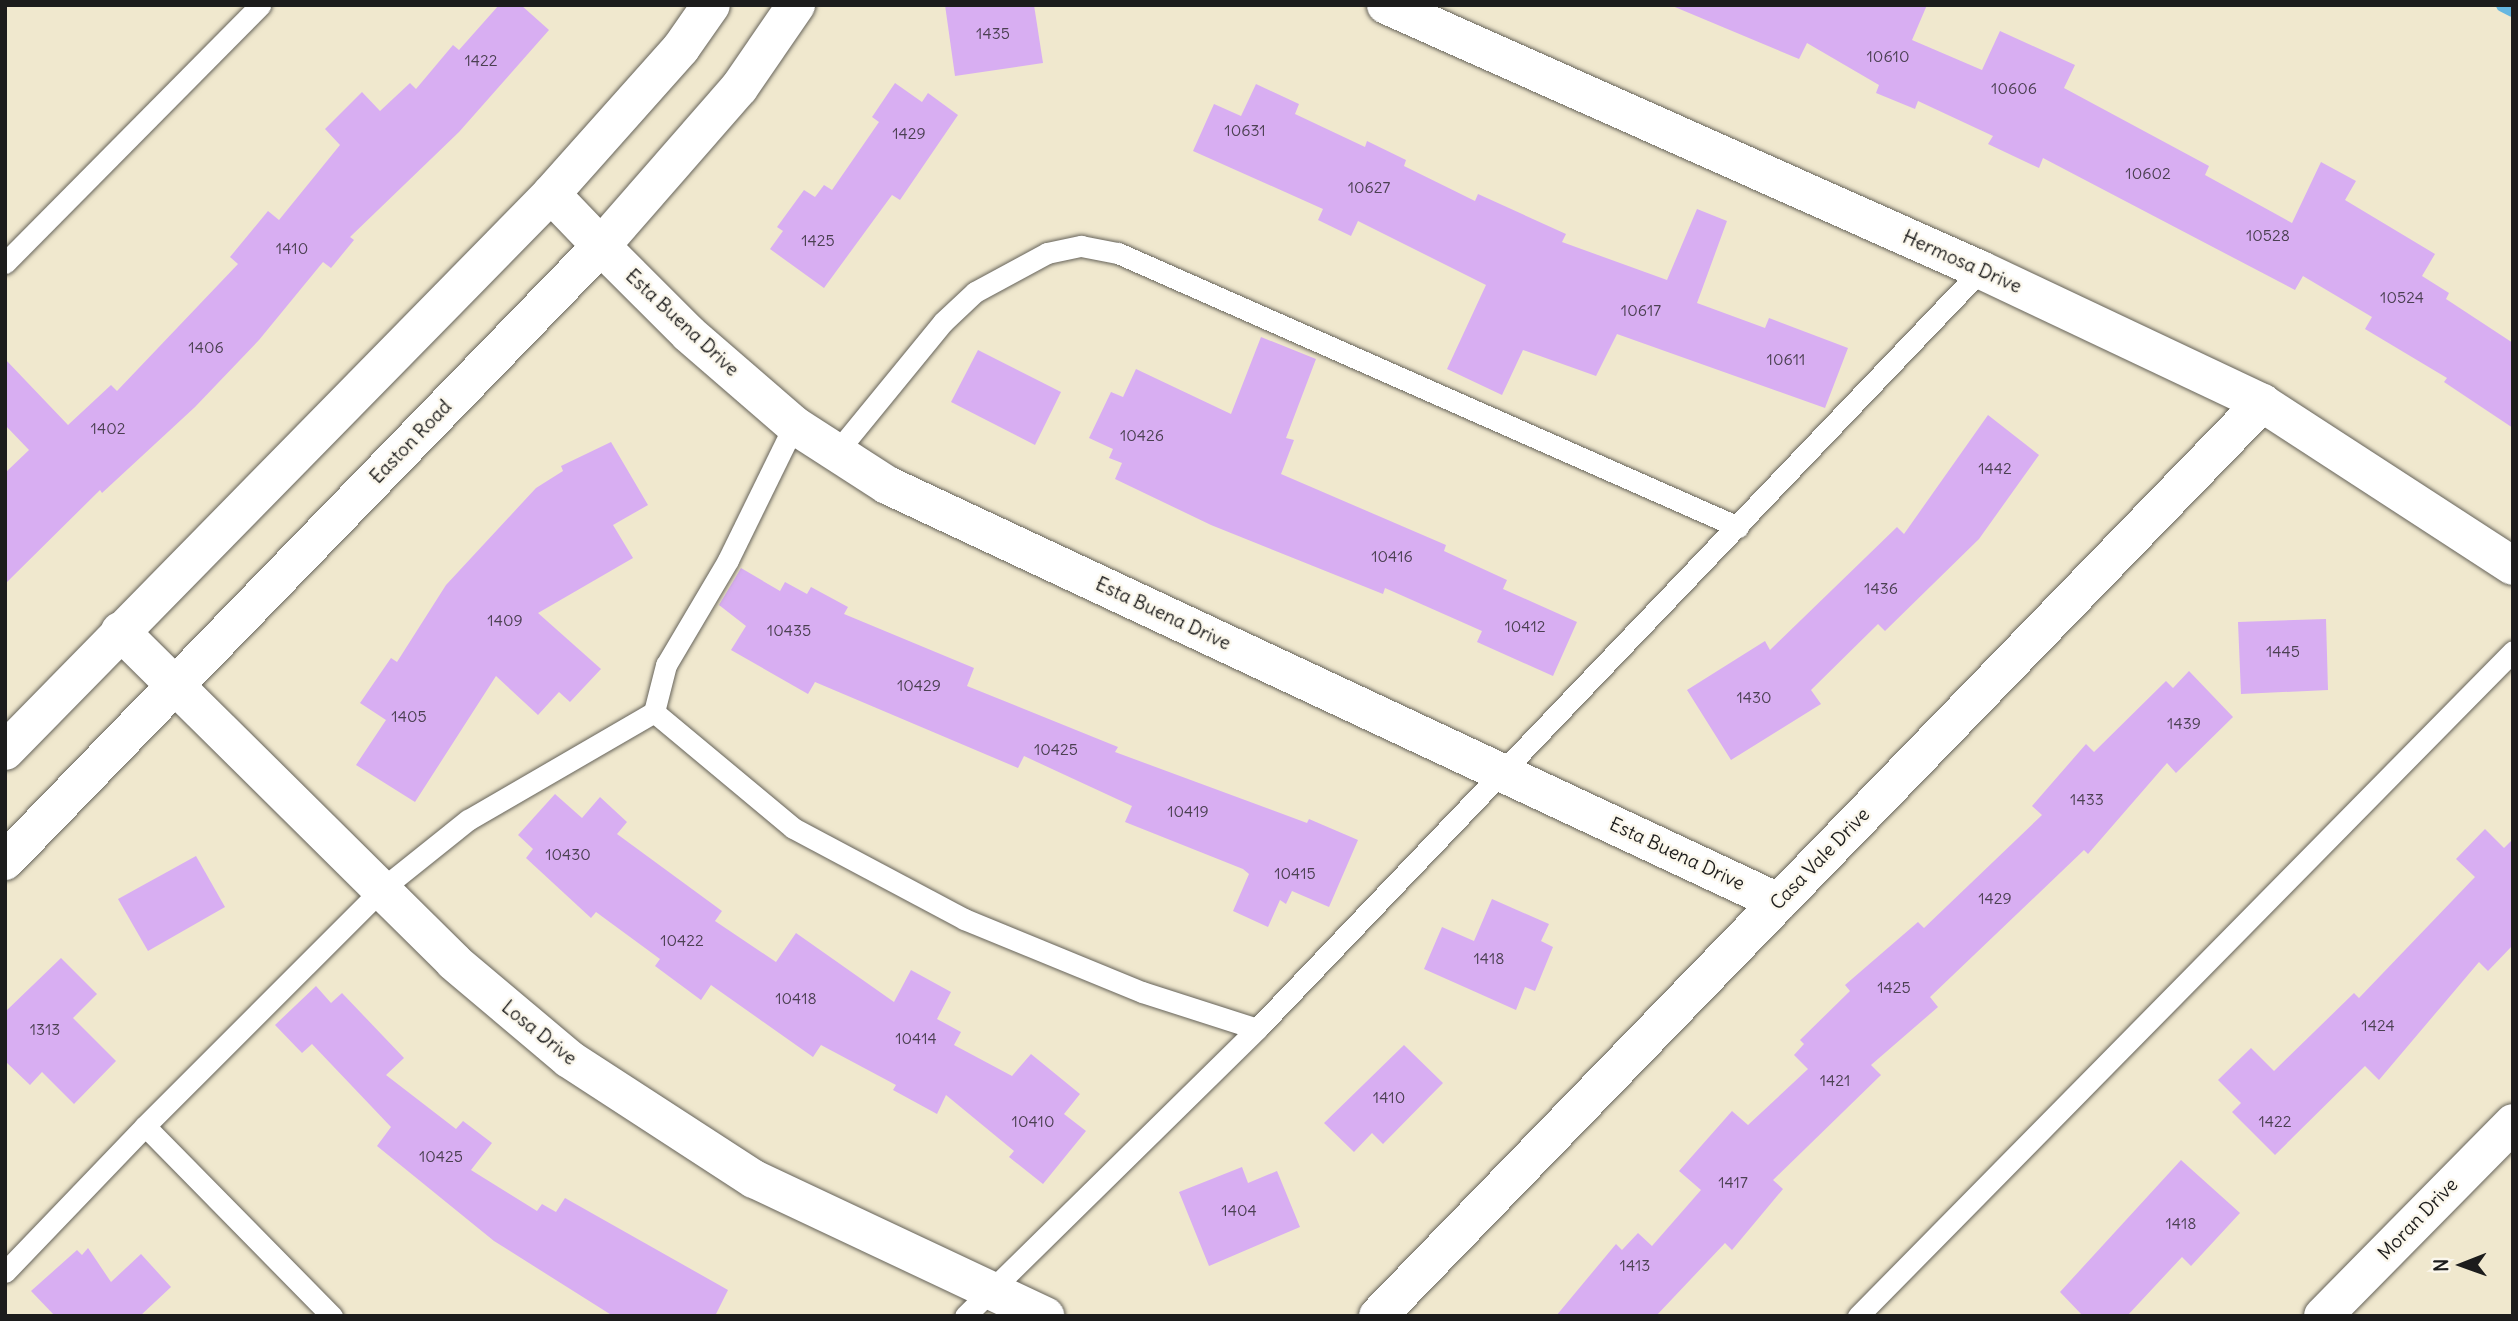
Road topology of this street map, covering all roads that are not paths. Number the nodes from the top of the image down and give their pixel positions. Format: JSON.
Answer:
{"nodes":[{"id":1,"x":260,"y":5,"type":"edge"},
{"id":2,"x":710,"y":5,"type":"edge"},
{"id":3,"x":796,"y":5,"type":"edge"},
{"id":4,"x":1386,"y":5,"type":"edge"},
{"id":5,"x":551,"y":194,"type":"junction"},
{"id":6,"x":601,"y":246,"type":"junction"},
{"id":7,"x":5,"y":263,"type":"edge"},
{"id":8,"x":1981,"y":270,"type":"junction"},
{"id":9,"x":2262,"y":403,"type":"junction"},
{"id":10,"x":794,"y":425,"type":"junction"},
{"id":11,"x":835,"y":454,"type":"junction"},
{"id":12,"x":1738,"y":527,"type":"junction"},
{"id":13,"x":2513,"y":566,"type":"edge"},
{"id":14,"x":120,"y":631,"type":"junction"},
{"id":15,"x":2513,"y":651,"type":"edge"},
{"id":16,"x":177,"y":683,"type":"junction"},
{"id":17,"x":654,"y":712,"type":"junction"},
{"id":18,"x":5,"y":751,"type":"edge"},
{"id":19,"x":1499,"y":771,"type":"junction"},
{"id":20,"x":5,"y":861,"type":"edge"},
{"id":21,"x":383,"y":888,"type":"junction"},
{"id":22,"x":1778,"y":902,"type":"junction"},
{"id":23,"x":1257,"y":1029,"type":"junction"},
{"id":24,"x":2513,"y":1123,"type":"edge"},
{"id":25,"x":145,"y":1126,"type":"junction"},
{"id":26,"x":5,"y":1272,"type":"edge"},
{"id":27,"x":977,"y":1302,"type":"edge"},
{"id":28,"x":332,"y":1316,"type":"edge"},
{"id":29,"x":1045,"y":1316,"type":"edge"},
{"id":30,"x":1378,"y":1316,"type":"edge"},
{"id":31,"x":1858,"y":1316,"type":"edge"},
{"id":32,"x":2323,"y":1316,"type":"edge"}],
"edges":[{"from":1,"to":7,"type":"lane"},
{"from":2,"to":5,"type":"street"},
{"from":3,"to":6,"type":"street","name":"Easton Road"},
{"from":4,"to":8,"type":"street","name":"Hermosa Drive"},
{"from":5,"to":6,"type":"street","name":"Esta Buena Drive"},
{"from":5,"to":14,"type":"street"},
{"from":6,"to":10,"type":"street","name":"Esta Buena Drive"},
{"from":6,"to":16,"type":"street","name":"Easton Road"},
{"from":8,"to":9,"type":"street","name":"Hermosa Drive"},
{"from":8,"to":12,"type":"lane"},
{"from":9,"to":13,"type":"street","name":"Hermosa Drive"},
{"from":9,"to":22,"type":"street","name":"Casa Vale Drive"},
{"from":10,"to":11,"type":"street","name":"Esta Buena Drive"},
{"from":10,"to":17,"type":"lane"},
{"from":11,"to":12,"type":"lane"},
{"from":11,"to":19,"type":"street","name":"Esta Buena Drive"},
{"from":12,"to":19,"type":"lane"},
{"from":14,"to":16,"type":"street","name":"Losa Drive"},
{"from":14,"to":18,"type":"street"},
{"from":15,"to":31,"type":"lane"},
{"from":16,"to":20,"type":"street","name":"Easton Road"},
{"from":16,"to":21,"type":"street","name":"Losa Drive"},
{"from":17,"to":21,"type":"lane"},
{"from":17,"to":23,"type":"lane"},
{"from":19,"to":22,"type":"street","name":"Esta Buena Drive"},
{"from":19,"to":23,"type":"lane"},
{"from":21,"to":25,"type":"lane"},
{"from":21,"to":27,"type":"street","name":"Losa Drive"},
{"from":22,"to":30,"type":"street","name":"Casa Vale Drive"},
{"from":23,"to":27,"type":"lane"},
{"from":24,"to":32,"type":"street","name":"Moran Drive"},
{"from":25,"to":26,"type":"lane"},
{"from":25,"to":28,"type":"lane"},
{"from":27,"to":29,"type":"street","name":"Losa Drive"}]}
